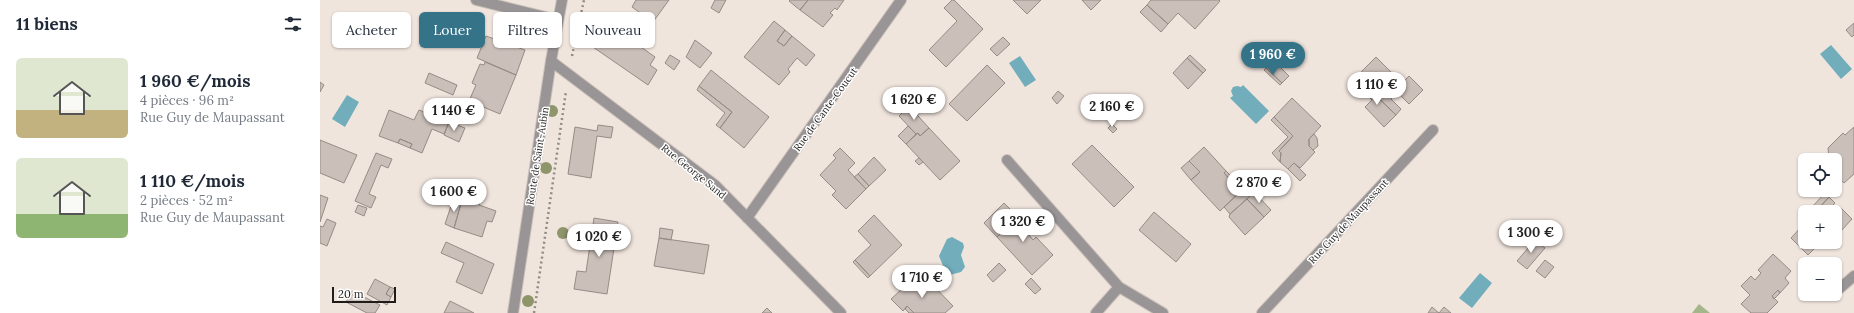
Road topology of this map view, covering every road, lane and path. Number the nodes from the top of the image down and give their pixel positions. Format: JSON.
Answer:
{"nodes":[{"id":1,"x":476,"y":0,"type":"edge"},
{"id":2,"x":562,"y":0,"type":"edge"},
{"id":3,"x":584,"y":0,"type":"edge"},
{"id":4,"x":901,"y":0,"type":"edge"},
{"id":5,"x":525,"y":12,"type":"edge"},
{"id":6,"x":560,"y":12,"type":"edge"},
{"id":7,"x":553,"y":48,"type":"edge"},
{"id":8,"x":551,"y":61,"type":"junction"},
{"id":9,"x":568,"y":74,"type":"junction"},
{"id":10,"x":1433,"y":130,"type":"dead end"},
{"id":11,"x":1008,"y":160,"type":"dead end"},
{"id":12,"x":747,"y":218,"type":"junction"},
{"id":13,"x":1854,"y":276,"type":"edge"},
{"id":14,"x":1842,"y":286,"type":"edge"},
{"id":15,"x":1119,"y":287,"type":"junction"},
{"id":16,"x":513,"y":313,"type":"edge"},
{"id":17,"x":534,"y":313,"type":"edge"},
{"id":18,"x":841,"y":313,"type":"edge"},
{"id":19,"x":1096,"y":313,"type":"edge"},
{"id":20,"x":1163,"y":313,"type":"edge"},
{"id":21,"x":1262,"y":313,"type":"edge"}],
"edges":[{"from":1,"to":5,"type":"street"},
{"from":2,"to":6,"type":"street","name":"Route de Saint-Aubin"},
{"from":3,"to":9,"type":"path"},
{"from":4,"to":12,"type":"street","name":"Rue de Cante-Coucut"},
{"from":7,"to":8,"type":"street","name":"Route de Saint-Aubin"},
{"from":8,"to":9,"type":"street","name":"Rue George Sand"},
{"from":8,"to":16,"type":"street","name":"Route de Saint-Aubin"},
{"from":9,"to":12,"type":"street","name":"Rue George Sand"},
{"from":9,"to":17,"type":"path"},
{"from":10,"to":21,"type":"street","name":"Rue Guy de Maupassant"},
{"from":11,"to":15,"type":"street"},
{"from":12,"to":18,"type":"street","name":"Rue George Sand"},
{"from":13,"to":14,"type":"street"},
{"from":15,"to":19,"type":"street"},
{"from":15,"to":20,"type":"street"}]}
